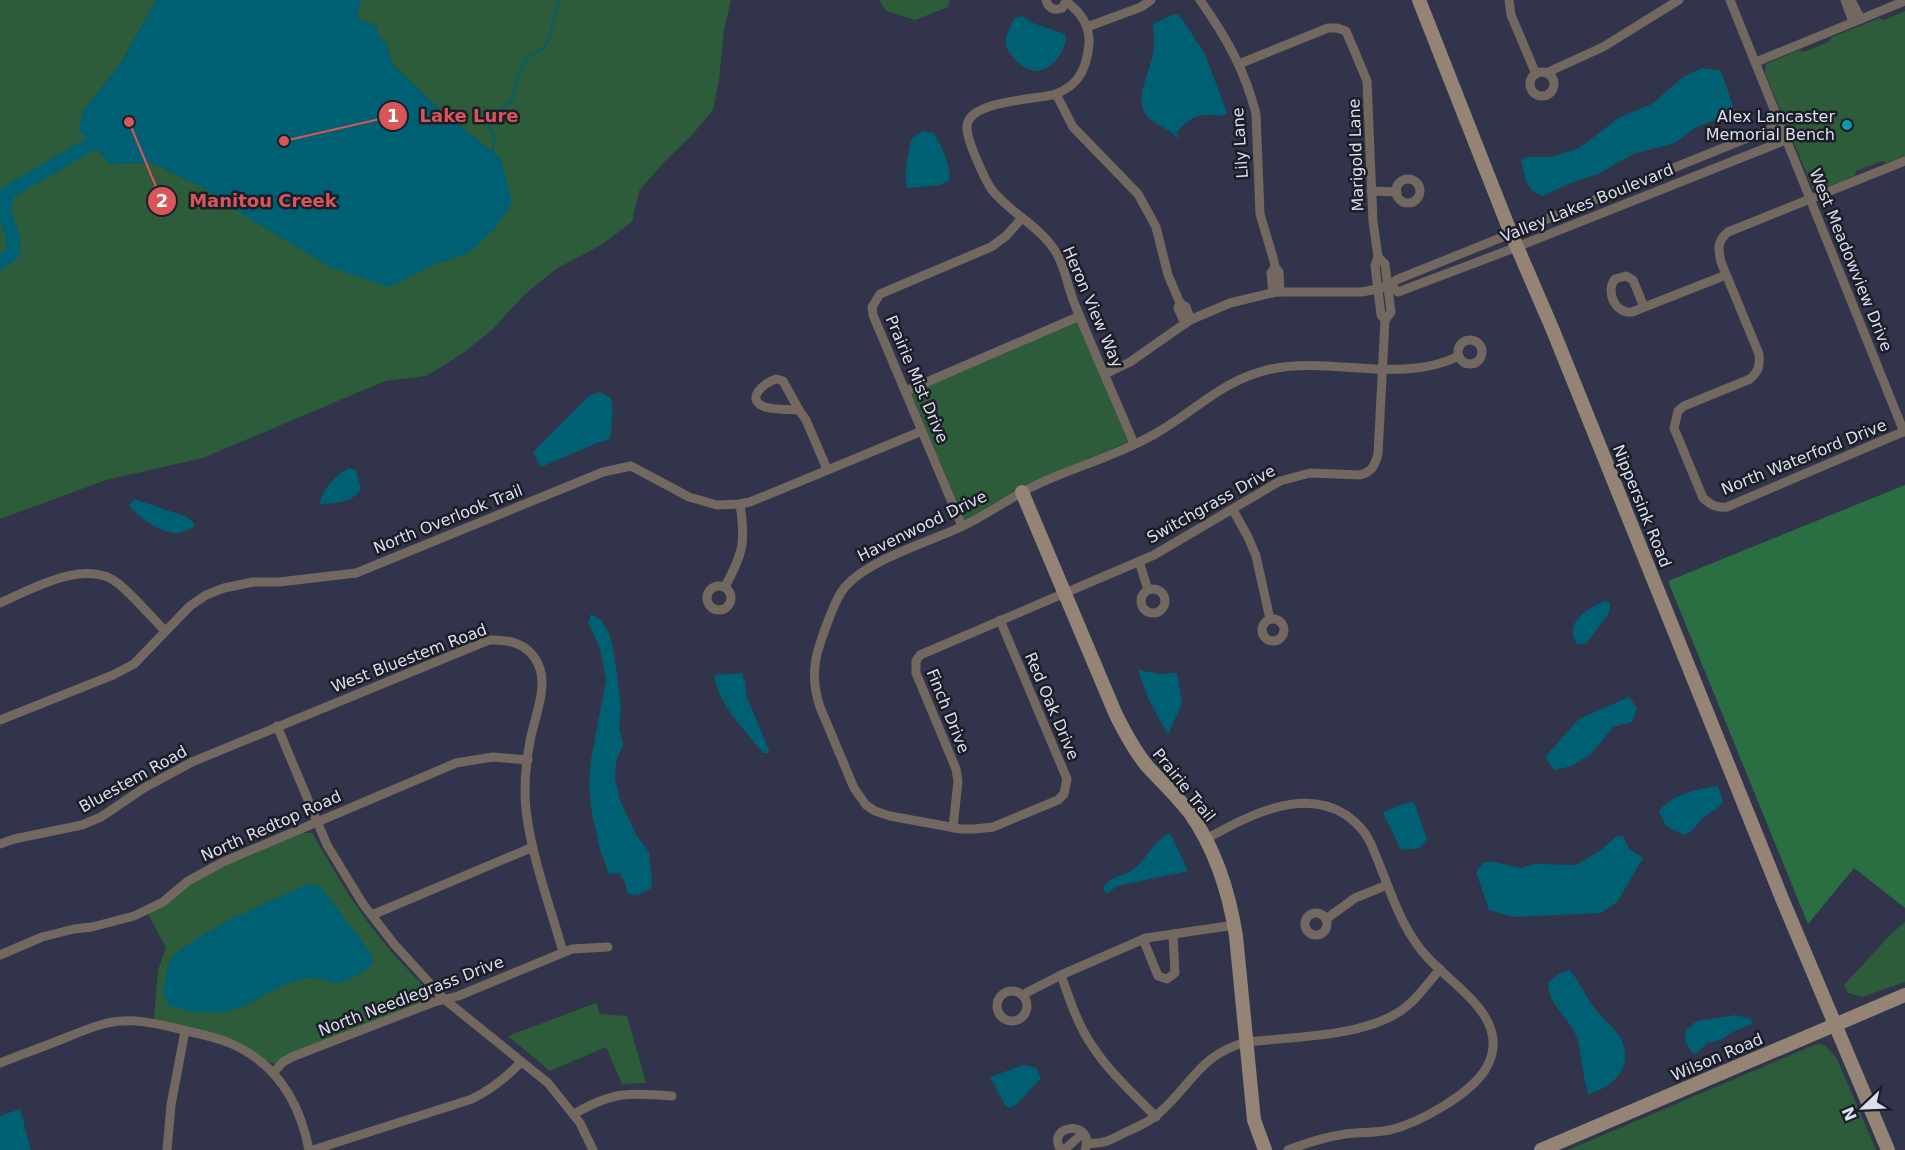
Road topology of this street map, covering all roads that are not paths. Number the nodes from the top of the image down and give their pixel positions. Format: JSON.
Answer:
{"nodes":[{"id":1,"x":1046,"y":0,"type":"edge"},
{"id":2,"x":1151,"y":0,"type":"edge"},
{"id":3,"x":1200,"y":0,"type":"edge"},
{"id":4,"x":1419,"y":0,"type":"edge"},
{"id":5,"x":1509,"y":0,"type":"edge"},
{"id":6,"x":1678,"y":0,"type":"edge"},
{"id":7,"x":1730,"y":0,"type":"edge"},
{"id":8,"x":1845,"y":0,"type":"edge"},
{"id":9,"x":1851,"y":0,"type":"edge"},
{"id":10,"x":1067,"y":1,"type":"edge"},
{"id":11,"x":1905,"y":1,"type":"edge"},
{"id":12,"x":1857,"y":20,"type":"junction"},
{"id":13,"x":1087,"y":27,"type":"junction"},
{"id":14,"x":1756,"y":62,"type":"junction"},
{"id":15,"x":1239,"y":64,"type":"junction"},
{"id":16,"x":1056,"y":94,"type":"junction"},
{"id":17,"x":1780,"y":125,"type":"junction"},
{"id":18,"x":1786,"y":140,"type":"junction"},
{"id":19,"x":1905,"y":161,"type":"edge"},
{"id":20,"x":1371,"y":190,"type":"junction"},
{"id":21,"x":1397,"y":192,"type":"dead end"},
{"id":22,"x":1810,"y":199,"type":"junction"},
{"id":23,"x":1022,"y":218,"type":"junction"},
{"id":24,"x":1511,"y":234,"type":"junction"},
{"id":25,"x":1518,"y":247,"type":"junction"},
{"id":26,"x":1378,"y":257,"type":"junction"},
{"id":27,"x":1726,"y":275,"type":"junction"},
{"id":28,"x":1393,"y":286,"type":"junction"},
{"id":29,"x":1378,"y":289,"type":"junction"},
{"id":30,"x":1276,"y":292,"type":"junction"},
{"id":31,"x":1640,"y":309,"type":"dead end"},
{"id":32,"x":1080,"y":316,"type":"junction"},
{"id":33,"x":1385,"y":320,"type":"junction"},
{"id":34,"x":1188,"y":322,"type":"junction"},
{"id":35,"x":1459,"y":356,"type":"dead end"},
{"id":36,"x":1382,"y":369,"type":"junction"},
{"id":37,"x":1105,"y":374,"type":"junction"},
{"id":38,"x":906,"y":391,"type":"junction"},
{"id":39,"x":798,"y":410,"type":"junction"},
{"id":40,"x":922,"y":431,"type":"junction"},
{"id":41,"x":1905,"y":432,"type":"edge"},
{"id":42,"x":1134,"y":444,"type":"junction"},
{"id":43,"x":827,"y":469,"type":"junction"},
{"id":44,"x":1022,"y":492,"type":"junction"},
{"id":45,"x":740,"y":504,"type":"junction"},
{"id":46,"x":1233,"y":510,"type":"junction"},
{"id":47,"x":962,"y":526,"type":"junction"},
{"id":48,"x":1139,"y":561,"type":"junction"},
{"id":49,"x":725,"y":587,"type":"dead end"},
{"id":50,"x":1148,"y":590,"type":"dead end"},
{"id":51,"x":1064,"y":592,"type":"junction"},
{"id":52,"x":0,"y":603,"type":"edge"},
{"id":53,"x":1270,"y":619,"type":"dead end"},
{"id":54,"x":1000,"y":620,"type":"junction"},
{"id":55,"x":165,"y":631,"type":"junction"},
{"id":56,"x":0,"y":720,"type":"edge"},
{"id":57,"x":277,"y":726,"type":"junction"},
{"id":58,"x":528,"y":760,"type":"junction"},
{"id":59,"x":317,"y":822,"type":"junction"},
{"id":60,"x":953,"y":828,"type":"junction"},
{"id":61,"x":1206,"y":839,"type":"junction"},
{"id":62,"x":0,"y":844,"type":"edge"},
{"id":63,"x":533,"y":847,"type":"junction"},
{"id":64,"x":1387,"y":885,"type":"junction"},
{"id":65,"x":372,"y":915,"type":"junction"},
{"id":66,"x":1326,"y":919,"type":"dead end"},
{"id":67,"x":1235,"y":926,"type":"junction"},
{"id":68,"x":1173,"y":934,"type":"junction"},
{"id":69,"x":1143,"y":939,"type":"junction"},
{"id":70,"x":608,"y":947,"type":"dead end"},
{"id":71,"x":563,"y":952,"type":"junction"},
{"id":72,"x":0,"y":955,"type":"edge"},
{"id":73,"x":1440,"y":969,"type":"junction"},
{"id":74,"x":1061,"y":975,"type":"junction"},
{"id":75,"x":1022,"y":995,"type":"dead end"},
{"id":76,"x":1905,"y":995,"type":"edge"},
{"id":77,"x":444,"y":999,"type":"junction"},
{"id":78,"x":1834,"y":1024,"type":"junction"},
{"id":79,"x":184,"y":1031,"type":"junction"},
{"id":80,"x":1246,"y":1042,"type":"junction"},
{"id":81,"x":1,"y":1060,"type":"edge"},
{"id":82,"x":521,"y":1062,"type":"junction"},
{"id":83,"x":273,"y":1073,"type":"junction"},
{"id":84,"x":672,"y":1096,"type":"dead end"},
{"id":85,"x":574,"y":1114,"type":"junction"},
{"id":86,"x":1156,"y":1117,"type":"junction"},
{"id":87,"x":1083,"y":1134,"type":"junction"},
{"id":88,"x":1086,"y":1147,"type":"edge"},
{"id":89,"x":167,"y":1150,"type":"edge"},
{"id":90,"x":311,"y":1150,"type":"edge"},
{"id":91,"x":594,"y":1150,"type":"edge"},
{"id":92,"x":1062,"y":1150,"type":"edge"},
{"id":93,"x":1265,"y":1150,"type":"edge"},
{"id":94,"x":1288,"y":1150,"type":"edge"},
{"id":95,"x":1541,"y":1150,"type":"edge"},
{"id":96,"x":1888,"y":1150,"type":"edge"}],
"edges":[{"from":1,"to":10,"type":"street"},
{"from":2,"to":13,"type":"street"},
{"from":3,"to":15,"type":"street","name":"Lily Lane"},
{"from":4,"to":24,"type":"street","name":"Nippersink Road"},
{"from":5,"to":6,"type":"street"},
{"from":7,"to":14,"type":"street","name":"West Meadowview Drive"},
{"from":8,"to":12,"type":"street"},
{"from":9,"to":12,"type":"street"},
{"from":10,"to":13,"type":"street"},
{"from":11,"to":12,"type":"street"},
{"from":12,"to":14,"type":"street"},
{"from":13,"to":16,"type":"street"},
{"from":14,"to":17,"type":"street","name":"West Meadowview Drive"},
{"from":15,"to":20,"type":"street","name":"Marigold Lane"},
{"from":15,"to":30,"type":"street","name":"Lily Lane"},
{"from":16,"to":23,"type":"street","name":"Heron View Way"},
{"from":16,"to":34,"type":"street"},
{"from":17,"to":18,"type":"street","name":"West Meadowview Drive"},
{"from":17,"to":24,"type":"street","name":"Valley Lakes Boulevard"},
{"from":18,"to":22,"type":"street","name":"West Meadowview Drive"},
{"from":18,"to":25,"type":"street","name":"Valley Lakes Boulevard"},
{"from":19,"to":22,"type":"street"},
{"from":20,"to":21,"type":"street"},
{"from":20,"to":26,"type":"street","name":"Marigold Lane"},
{"from":22,"to":27,"type":"street"},
{"from":22,"to":41,"type":"street","name":"West Meadowview Drive"},
{"from":23,"to":32,"type":"street","name":"Heron View Way"},
{"from":23,"to":38,"type":"street","name":"Prairie Mist Drive"},
{"from":24,"to":25,"type":"street","name":"Nippersink Road"},
{"from":24,"to":28,"type":"street","name":"Valley Lakes Boulevard"},
{"from":25,"to":28,"type":"street","name":"Valley Lakes Boulevard"},
{"from":25,"to":78,"type":"street","name":"Nippersink Road"},
{"from":26,"to":28,"type":"street","name":"Marigold Lane"},
{"from":26,"to":29,"type":"street"},
{"from":27,"to":31,"type":"street"},
{"from":27,"to":41,"type":"street","name":"North Waterford Drive"},
{"from":28,"to":29,"type":"street","name":"Valley Lakes Boulevard"},
{"from":28,"to":33,"type":"street","name":"Marigold Lane"},
{"from":29,"to":30,"type":"street","name":"Valley Lakes Boulevard"},
{"from":29,"to":33,"type":"street"},
{"from":30,"to":34,"type":"street","name":"Valley Lakes Boulevard"},
{"from":32,"to":37,"type":"street","name":"Heron View Way"},
{"from":32,"to":38,"type":"street"},
{"from":33,"to":36,"type":"street","name":"Switchgrass Drive"},
{"from":34,"to":37,"type":"street","name":"Valley Lakes Boulevard"},
{"from":35,"to":36,"type":"street","name":"Havenwood Drive"},
{"from":36,"to":42,"type":"street","name":"Havenwood Drive"},
{"from":36,"to":46,"type":"street","name":"Switchgrass Drive"},
{"from":37,"to":42,"type":"street","name":"Heron View Way"},
{"from":38,"to":40,"type":"street","name":"Prairie Mist Drive"},
{"from":39,"to":39,"type":"street"},
{"from":39,"to":43,"type":"street"},
{"from":40,"to":43,"type":"street","name":"North Overlook Trail"},
{"from":40,"to":47,"type":"street","name":"Prairie Mist Drive"},
{"from":42,"to":44,"type":"street","name":"Havenwood Drive"},
{"from":43,"to":45,"type":"street","name":"North Overlook Trail"},
{"from":44,"to":47,"type":"street","name":"Havenwood Drive"},
{"from":44,"to":51,"type":"street","name":"Prairie Trail"},
{"from":45,"to":49,"type":"street"},
{"from":45,"to":55,"type":"street","name":"North Overlook Trail"},
{"from":46,"to":48,"type":"street","name":"Switchgrass Drive"},
{"from":46,"to":53,"type":"street"},
{"from":47,"to":60,"type":"street","name":"Havenwood Drive"},
{"from":48,"to":50,"type":"street"},
{"from":48,"to":51,"type":"street","name":"Switchgrass Drive"},
{"from":51,"to":54,"type":"street","name":"Finch Drive"},
{"from":51,"to":61,"type":"street","name":"Prairie Trail"},
{"from":52,"to":55,"type":"street"},
{"from":54,"to":60,"type":"street","name":"Finch Drive"},
{"from":54,"to":60,"type":"street","name":"Red Oak Drive"},
{"from":55,"to":56,"type":"street","name":"North Overlook Trail"},
{"from":57,"to":58,"type":"street","name":"West Bluestem Road"},
{"from":57,"to":59,"type":"street"},
{"from":57,"to":62,"type":"street","name":"Bluestem Road"},
{"from":58,"to":59,"type":"street","name":"North Redtop Road"},
{"from":58,"to":63,"type":"street","name":"West Bluestem Road"},
{"from":59,"to":65,"type":"street"},
{"from":59,"to":72,"type":"street","name":"North Redtop Road"},
{"from":61,"to":64,"type":"street"},
{"from":61,"to":67,"type":"street","name":"Prairie Trail"},
{"from":63,"to":65,"type":"street"},
{"from":63,"to":71,"type":"street","name":"West Bluestem Road"},
{"from":64,"to":66,"type":"street"},
{"from":64,"to":73,"type":"street"},
{"from":65,"to":77,"type":"street"},
{"from":67,"to":68,"type":"street"},
{"from":67,"to":80,"type":"street","name":"Prairie Trail"},
{"from":68,"to":69,"type":"street"},
{"from":68,"to":69,"type":"street"},
{"from":69,"to":74,"type":"street"},
{"from":70,"to":71,"type":"street","name":"North Needlegrass Drive"},
{"from":71,"to":77,"type":"street","name":"North Needlegrass Drive"},
{"from":73,"to":80,"type":"street"},
{"from":73,"to":94,"type":"street"},
{"from":74,"to":75,"type":"street"},
{"from":74,"to":86,"type":"street"},
{"from":76,"to":78,"type":"street","name":"Wilson Road"},
{"from":77,"to":82,"type":"street"},
{"from":77,"to":83,"type":"street","name":"North Needlegrass Drive"},
{"from":78,"to":95,"type":"street","name":"Wilson Road"},
{"from":78,"to":96,"type":"street","name":"Nippersink Road"},
{"from":79,"to":81,"type":"street"},
{"from":79,"to":83,"type":"street"},
{"from":79,"to":89,"type":"street"},
{"from":80,"to":86,"type":"street"},
{"from":80,"to":93,"type":"street","name":"Prairie Trail"},
{"from":82,"to":85,"type":"street"},
{"from":82,"to":90,"type":"street"},
{"from":83,"to":90,"type":"street"},
{"from":84,"to":85,"type":"street"},
{"from":85,"to":91,"type":"street"},
{"from":86,"to":88,"type":"street"},
{"from":87,"to":88,"type":"street"},
{"from":87,"to":92,"type":"street"},
{"from":87,"to":92,"type":"street"}]}
